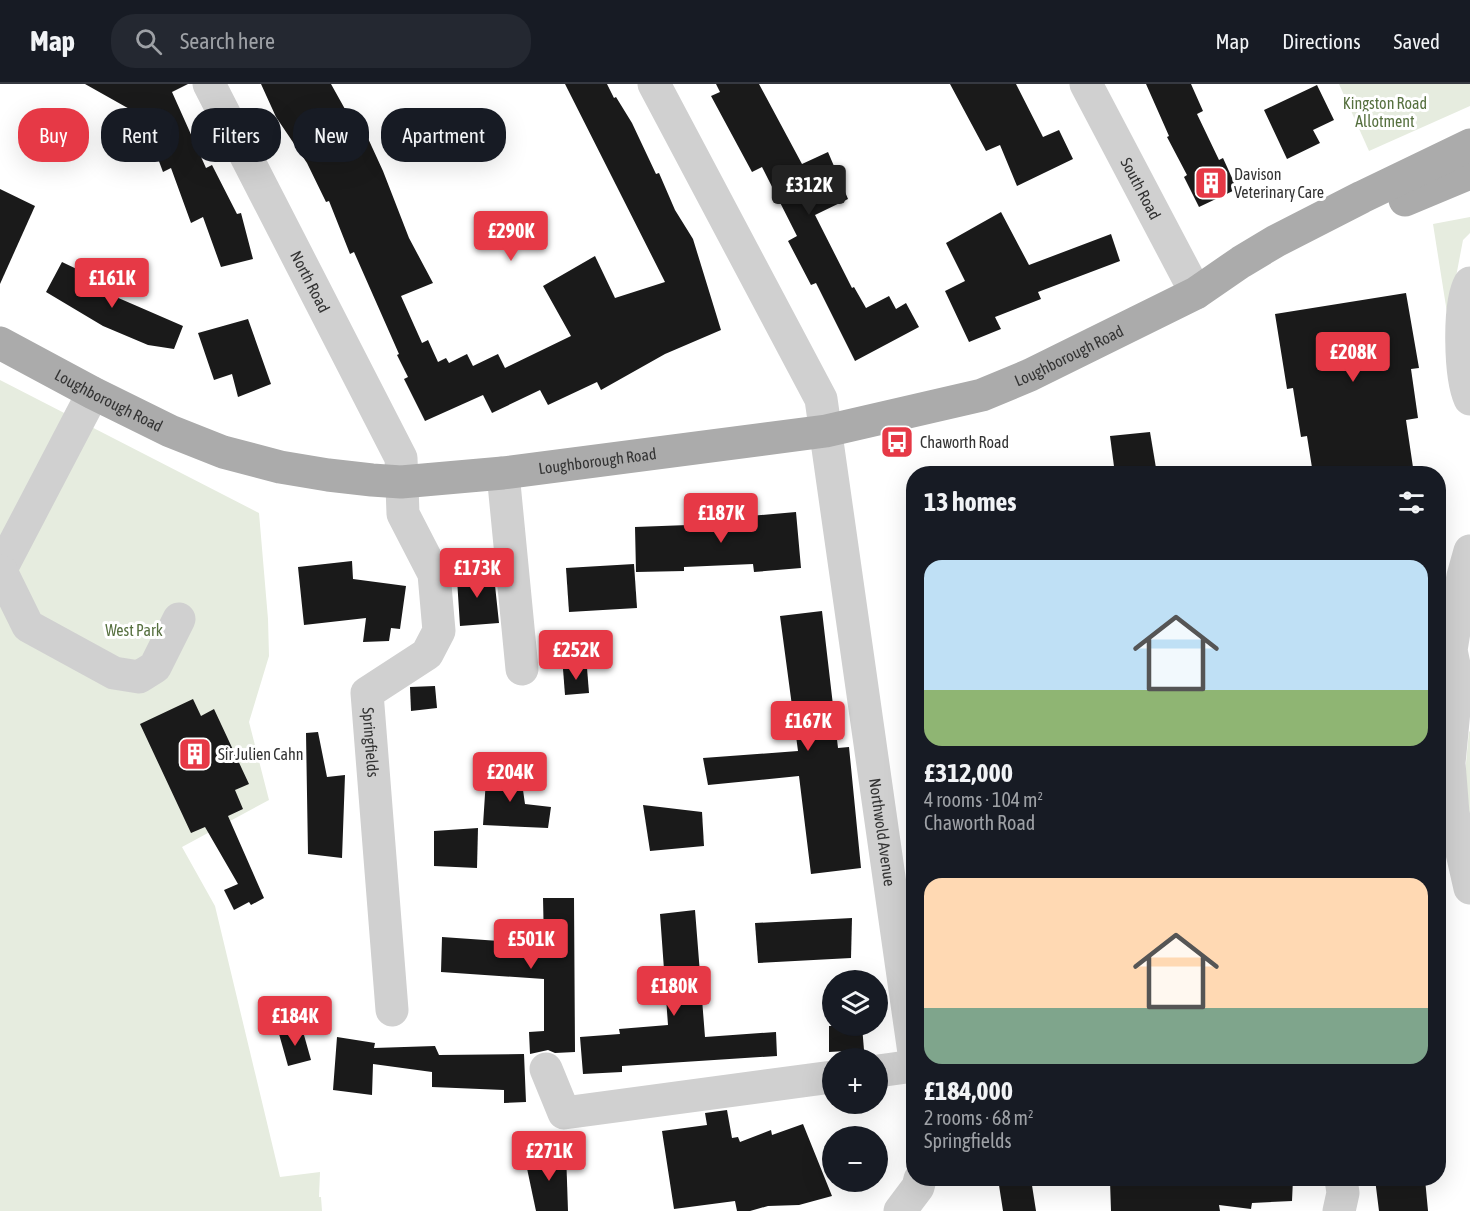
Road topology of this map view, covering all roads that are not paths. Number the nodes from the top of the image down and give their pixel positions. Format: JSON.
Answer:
{"nodes":[{"id":1,"x":209,"y":84,"type":"edge"},
{"id":2,"x":654,"y":84,"type":"edge"},
{"id":3,"x":1086,"y":84,"type":"edge"},
{"id":4,"x":1470,"y":146,"type":"edge"},
{"id":5,"x":1470,"y":173,"type":"edge"},
{"id":6,"x":1470,"y":283,"type":"edge"},
{"id":7,"x":1196,"y":293,"type":"junction"},
{"id":8,"x":0,"y":342,"type":"edge"},
{"id":9,"x":93,"y":393,"type":"junction"},
{"id":10,"x":1470,"y":399,"type":"edge"},
{"id":11,"x":826,"y":431,"type":"junction"},
{"id":12,"x":503,"y":473,"type":"junction"},
{"id":13,"x":401,"y":482,"type":"junction"},
{"id":14,"x":1470,"y":551,"type":"edge"},
{"id":15,"x":1,"y":571,"type":"edge"},
{"id":16,"x":1464,"y":615,"type":"edge"},
{"id":17,"x":178,"y":619,"type":"dead end"},
{"id":18,"x":522,"y":669,"type":"dead end"},
{"id":19,"x":1463,"y":693,"type":"edge"},
{"id":20,"x":1470,"y":888,"type":"edge"},
{"id":21,"x":902,"y":891,"type":"edge"},
{"id":22,"x":906,"y":945,"type":"edge"},
{"id":23,"x":392,"y":1010,"type":"dead end"},
{"id":24,"x":906,"y":1067,"type":"edge"},
{"id":25,"x":546,"y":1069,"type":"dead end"},
{"id":26,"x":888,"y":1070,"type":"edge"},
{"id":27,"x":822,"y":1078,"type":"edge"},
{"id":28,"x":918,"y":1186,"type":"edge"},
{"id":29,"x":1342,"y":1186,"type":"edge"},
{"id":30,"x":900,"y":1211,"type":"edge"},
{"id":31,"x":1339,"y":1211,"type":"edge"}],
"edges":[{"from":1,"to":13,"type":"street","name":"North Road"},
{"from":2,"to":11,"type":"street"},
{"from":3,"to":7,"type":"street","name":"South Road"},
{"from":4,"to":7,"type":"main road","name":"Loughborough Road"},
{"from":5,"to":7,"type":"main road","name":"Loughborough Road"},
{"from":6,"to":10,"type":"street"},
{"from":7,"to":11,"type":"main road","name":"Loughborough Road"},
{"from":8,"to":9,"type":"main road","name":"Loughborough Road"},
{"from":9,"to":13,"type":"main road","name":"Loughborough Road"},
{"from":9,"to":15,"type":"street"},
{"from":11,"to":12,"type":"main road","name":"Loughborough Road"},
{"from":11,"to":21,"type":"street","name":"Northwold Avenue"},
{"from":12,"to":13,"type":"main road","name":"Loughborough Road"},
{"from":12,"to":18,"type":"street"},
{"from":13,"to":23,"type":"street","name":"Springfields"},
{"from":14,"to":16,"type":"street"},
{"from":15,"to":17,"type":"street"},
{"from":16,"to":19,"type":"street"},
{"from":19,"to":20,"type":"street"},
{"from":21,"to":22,"type":"street","name":"Northwold Avenue"},
{"from":24,"to":26,"type":"street"},
{"from":25,"to":27,"type":"street"},
{"from":28,"to":30,"type":"street"},
{"from":29,"to":31,"type":"street"}]}
